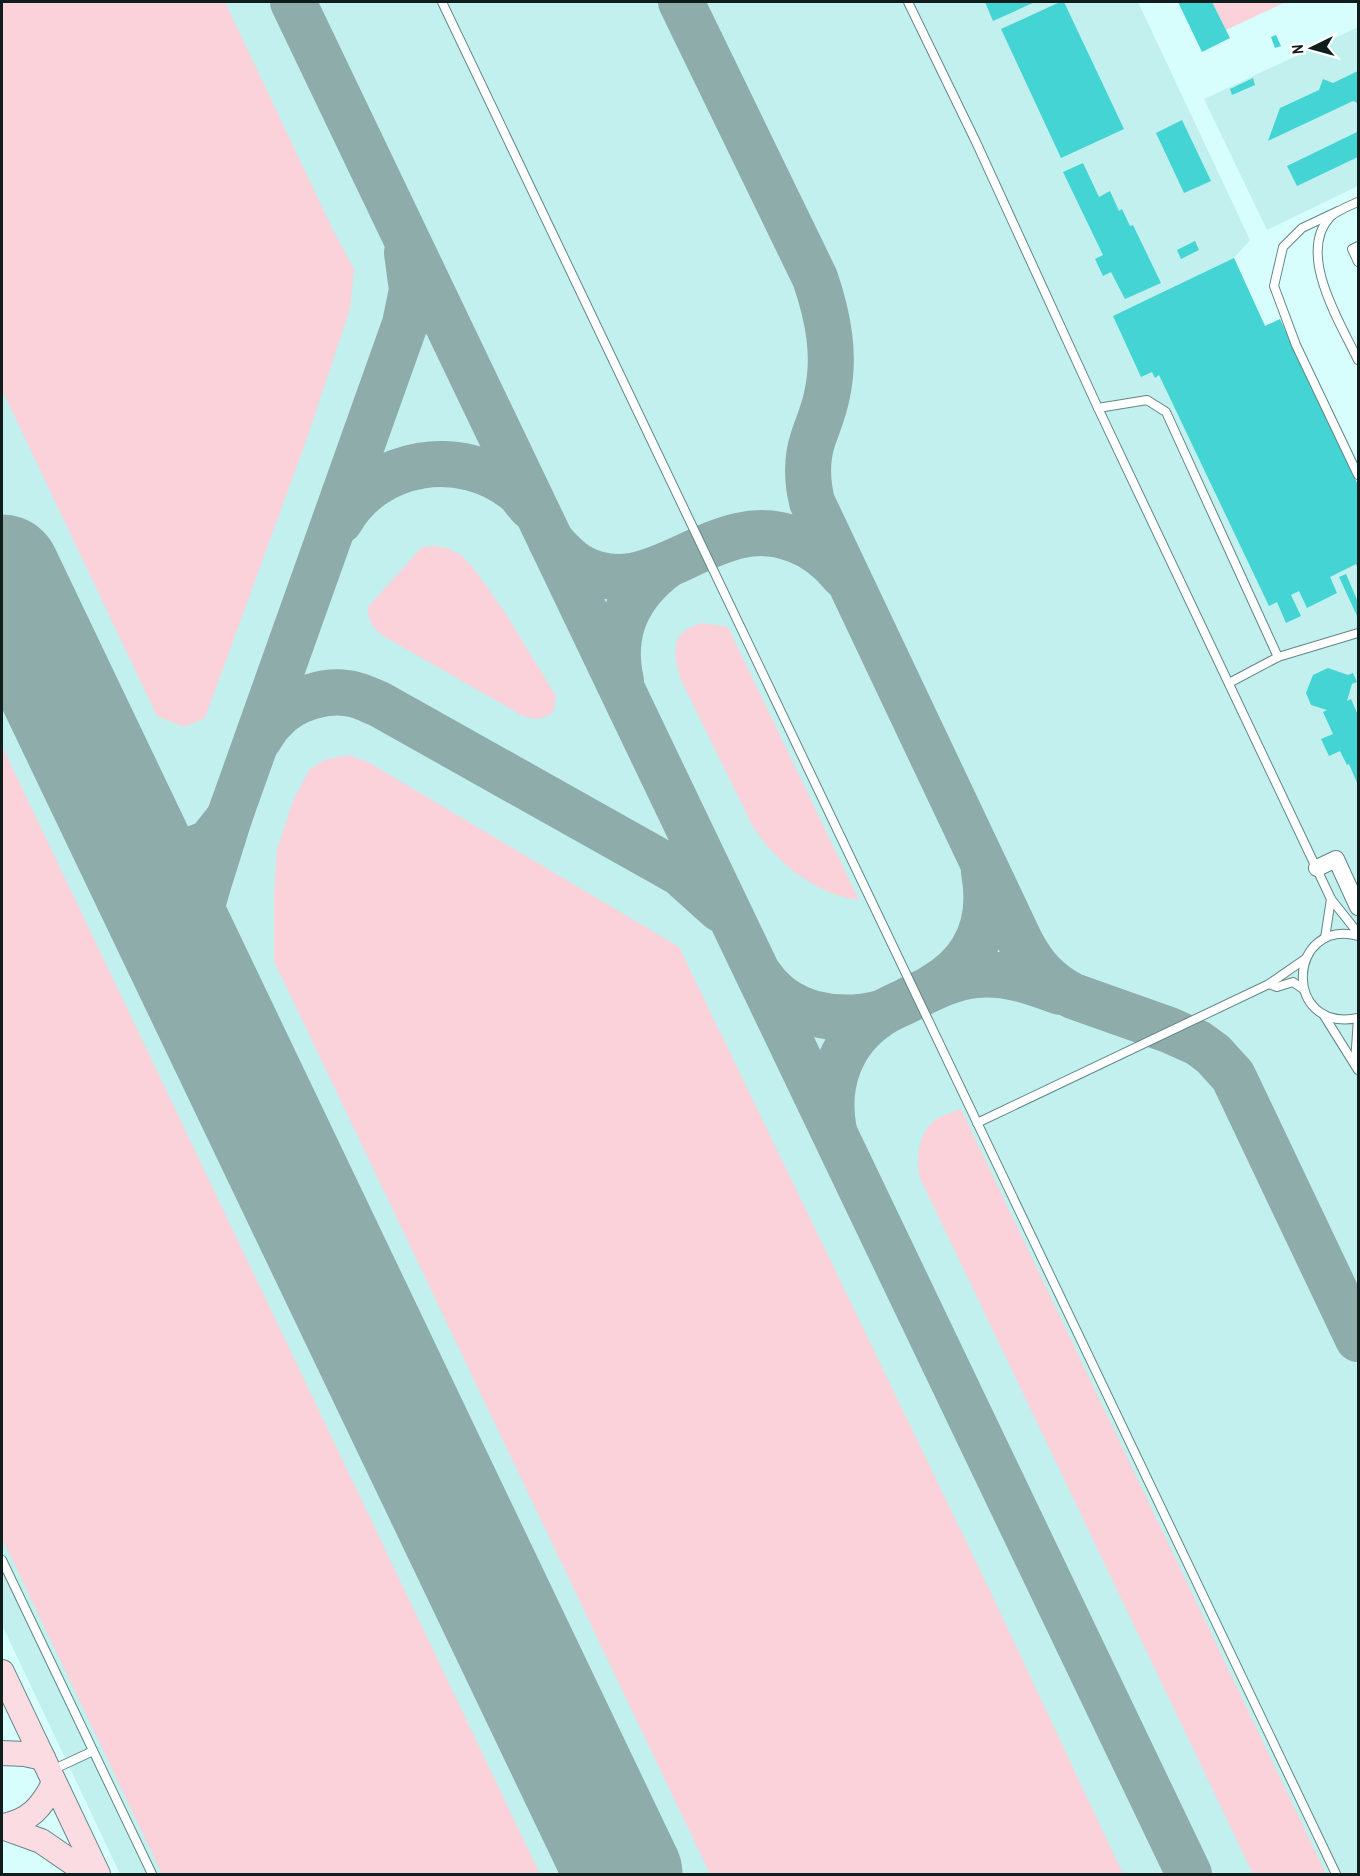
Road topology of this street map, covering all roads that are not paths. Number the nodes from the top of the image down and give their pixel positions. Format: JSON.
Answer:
{"nodes":[{"id":1,"x":442,"y":2,"type":"edge"},
{"id":2,"x":908,"y":2,"type":"edge"},
{"id":3,"x":1359,"y":201,"type":"edge"},
{"id":4,"x":1338,"y":211,"type":"junction"},
{"id":5,"x":1359,"y":246,"type":"edge"},
{"id":6,"x":1359,"y":262,"type":"edge"},
{"id":7,"x":1359,"y":360,"type":"edge"},
{"id":8,"x":1098,"y":408,"type":"junction"},
{"id":9,"x":1359,"y":475,"type":"edge"},
{"id":10,"x":1359,"y":633,"type":"edge"},
{"id":11,"x":1278,"y":657,"type":"junction"},
{"id":12,"x":1229,"y":683,"type":"junction"},
{"id":13,"x":1317,"y":868,"type":"junction"},
{"id":14,"x":1331,"y":899,"type":"junction"},
{"id":15,"x":1359,"y":907,"type":"edge"},
{"id":16,"x":1359,"y":935,"type":"edge"},
{"id":17,"x":1325,"y":938,"type":"junction"},
{"id":18,"x":1305,"y":959,"type":"junction"},
{"id":19,"x":1269,"y":984,"type":"junction"},
{"id":20,"x":1303,"y":989,"type":"junction"},
{"id":21,"x":1323,"y":1014,"type":"junction"},
{"id":22,"x":1359,"y":1018,"type":"edge"},
{"id":23,"x":1357,"y":1066,"type":"edge"},
{"id":24,"x":978,"y":1123,"type":"junction"},
{"id":25,"x":2,"y":1560,"type":"edge"},
{"id":26,"x":2,"y":1672,"type":"edge"},
{"id":27,"x":93,"y":1751,"type":"junction"},
{"id":28,"x":2,"y":1753,"type":"edge"},
{"id":29,"x":48,"y":1771,"type":"junction"},
{"id":30,"x":2,"y":1827,"type":"edge"},
{"id":31,"x":89,"y":1875,"type":"edge"},
{"id":32,"x":98,"y":1875,"type":"edge"},
{"id":33,"x":152,"y":1875,"type":"edge"},
{"id":34,"x":1336,"y":1875,"type":"edge"}],
"edges":[{"from":1,"to":24,"type":"lane"},
{"from":2,"to":8,"type":"lane"},
{"from":3,"to":4,"type":"lane"},
{"from":4,"to":7,"type":"lane"},
{"from":4,"to":9,"type":"lane"},
{"from":5,"to":6,"type":"lane"},
{"from":8,"to":11,"type":"lane"},
{"from":8,"to":12,"type":"lane"},
{"from":10,"to":11,"type":"lane"},
{"from":11,"to":12,"type":"lane"},
{"from":12,"to":13,"type":"lane"},
{"from":13,"to":14,"type":"lane"},
{"from":13,"to":15,"type":"street"},
{"from":14,"to":16,"type":"lane"},
{"from":14,"to":17,"type":"lane"},
{"from":16,"to":17,"type":"lane"},
{"from":17,"to":18,"type":"lane"},
{"from":18,"to":19,"type":"lane"},
{"from":18,"to":20,"type":"lane"},
{"from":19,"to":20,"type":"lane"},
{"from":19,"to":24,"type":"lane"},
{"from":20,"to":21,"type":"lane"},
{"from":21,"to":22,"type":"lane"},
{"from":21,"to":23,"type":"lane"},
{"from":22,"to":23,"type":"lane"},
{"from":24,"to":34,"type":"lane"},
{"from":25,"to":27,"type":"lane"},
{"from":26,"to":29,"type":"street"},
{"from":27,"to":29,"type":"lane"},
{"from":27,"to":33,"type":"lane"},
{"from":28,"to":29,"type":"street"},
{"from":29,"to":30,"type":"street"},
{"from":29,"to":32,"type":"street"},
{"from":30,"to":31,"type":"street"}]}
